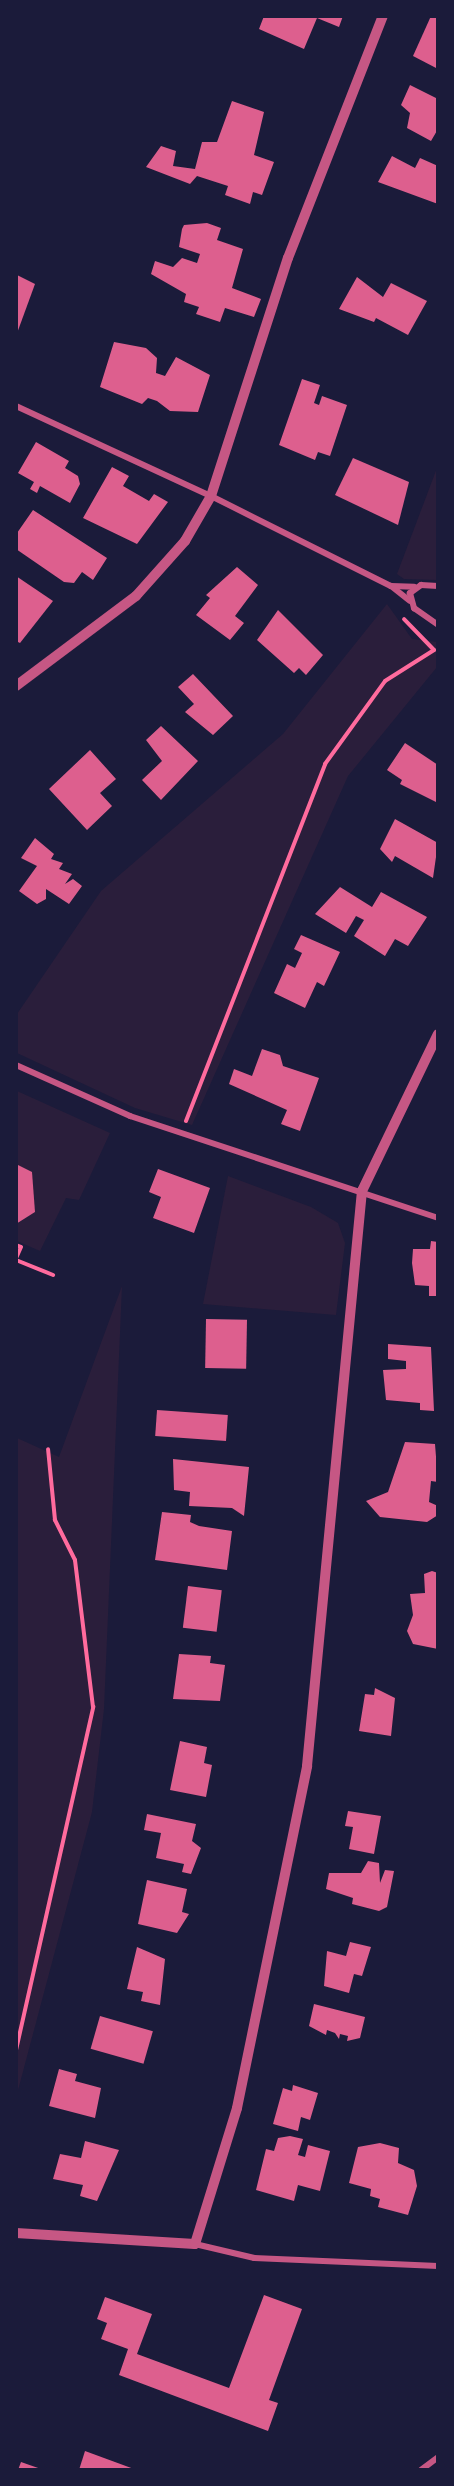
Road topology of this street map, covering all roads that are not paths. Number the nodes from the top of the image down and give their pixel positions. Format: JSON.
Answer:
{"nodes":[{"id":1,"x":383,"y":16,"type":"edge"},
{"id":2,"x":16,"y":406,"type":"edge"},
{"id":3,"x":211,"y":496,"type":"junction"},
{"id":4,"x":391,"y":586,"type":"junction"},
{"id":5,"x":438,"y":586,"type":"edge"},
{"id":6,"x":414,"y":587,"type":"junction"},
{"id":7,"x":410,"y":601,"type":"junction"},
{"id":8,"x":438,"y":625,"type":"edge"},
{"id":9,"x":16,"y":686,"type":"edge"},
{"id":10,"x":438,"y":1034,"type":"edge"},
{"id":11,"x":16,"y":1065,"type":"edge"},
{"id":12,"x":362,"y":1191,"type":"junction"},
{"id":13,"x":438,"y":1218,"type":"edge"},
{"id":14,"x":16,"y":2233,"type":"edge"},
{"id":15,"x":195,"y":2244,"type":"junction"},
{"id":16,"x":438,"y":2266,"type":"edge"},
{"id":17,"x":438,"y":2457,"type":"edge"},
{"id":18,"x":422,"y":2469,"type":"edge"}],
"edges":[{"from":1,"to":3,"type":"street"},
{"from":2,"to":3,"type":"street"},
{"from":3,"to":4,"type":"street"},
{"from":3,"to":9,"type":"street"},
{"from":4,"to":6,"type":"street"},
{"from":4,"to":7,"type":"street"},
{"from":5,"to":6,"type":"street"},
{"from":6,"to":7,"type":"street"},
{"from":7,"to":8,"type":"street"},
{"from":10,"to":12,"type":"street"},
{"from":11,"to":12,"type":"street"},
{"from":12,"to":13,"type":"street"},
{"from":12,"to":15,"type":"street"},
{"from":14,"to":15,"type":"street"},
{"from":15,"to":16,"type":"street"},
{"from":17,"to":18,"type":"street"}]}
